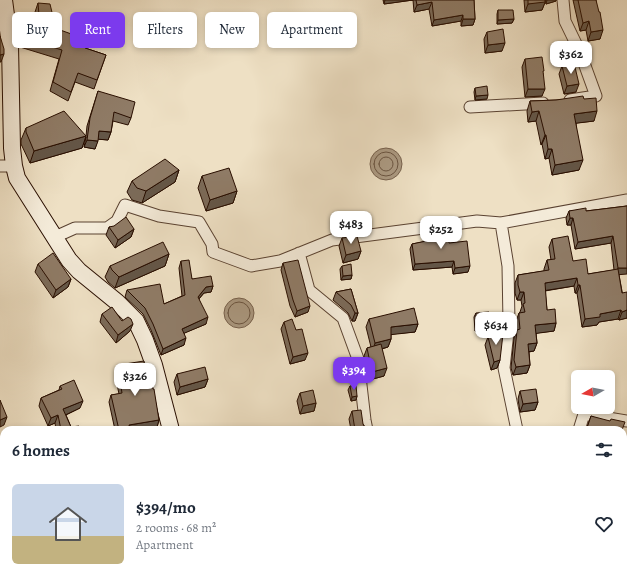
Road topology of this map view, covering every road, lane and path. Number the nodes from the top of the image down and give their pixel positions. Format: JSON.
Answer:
{"nodes":[{"id":1,"x":4,"y":0,"type":"edge"},
{"id":2,"x":563,"y":0,"type":"edge"},
{"id":3,"x":470,"y":107,"type":"dead end"},
{"id":4,"x":7,"y":166,"type":"edge"},
{"id":5,"x":627,"y":200,"type":"edge"},
{"id":6,"x":501,"y":223,"type":"junction"},
{"id":7,"x":55,"y":238,"type":"junction"},
{"id":8,"x":299,"y":253,"type":"junction"},
{"id":9,"x":627,"y":421,"type":"edge"},
{"id":10,"x":170,"y":426,"type":"edge"},
{"id":11,"x":366,"y":426,"type":"edge"},
{"id":12,"x":516,"y":426,"type":"edge"},
{"id":13,"x":580,"y":426,"type":"edge"}],
"edges":[{"from":1,"to":4,"type":"street"},
{"from":2,"to":3,"type":"street"},
{"from":4,"to":7,"type":"street"},
{"from":5,"to":6,"type":"street"},
{"from":6,"to":8,"type":"street"},
{"from":6,"to":12,"type":"street"},
{"from":7,"to":8,"type":"street"},
{"from":7,"to":10,"type":"street"},
{"from":8,"to":11,"type":"street"},
{"from":9,"to":13,"type":"street"}]}
